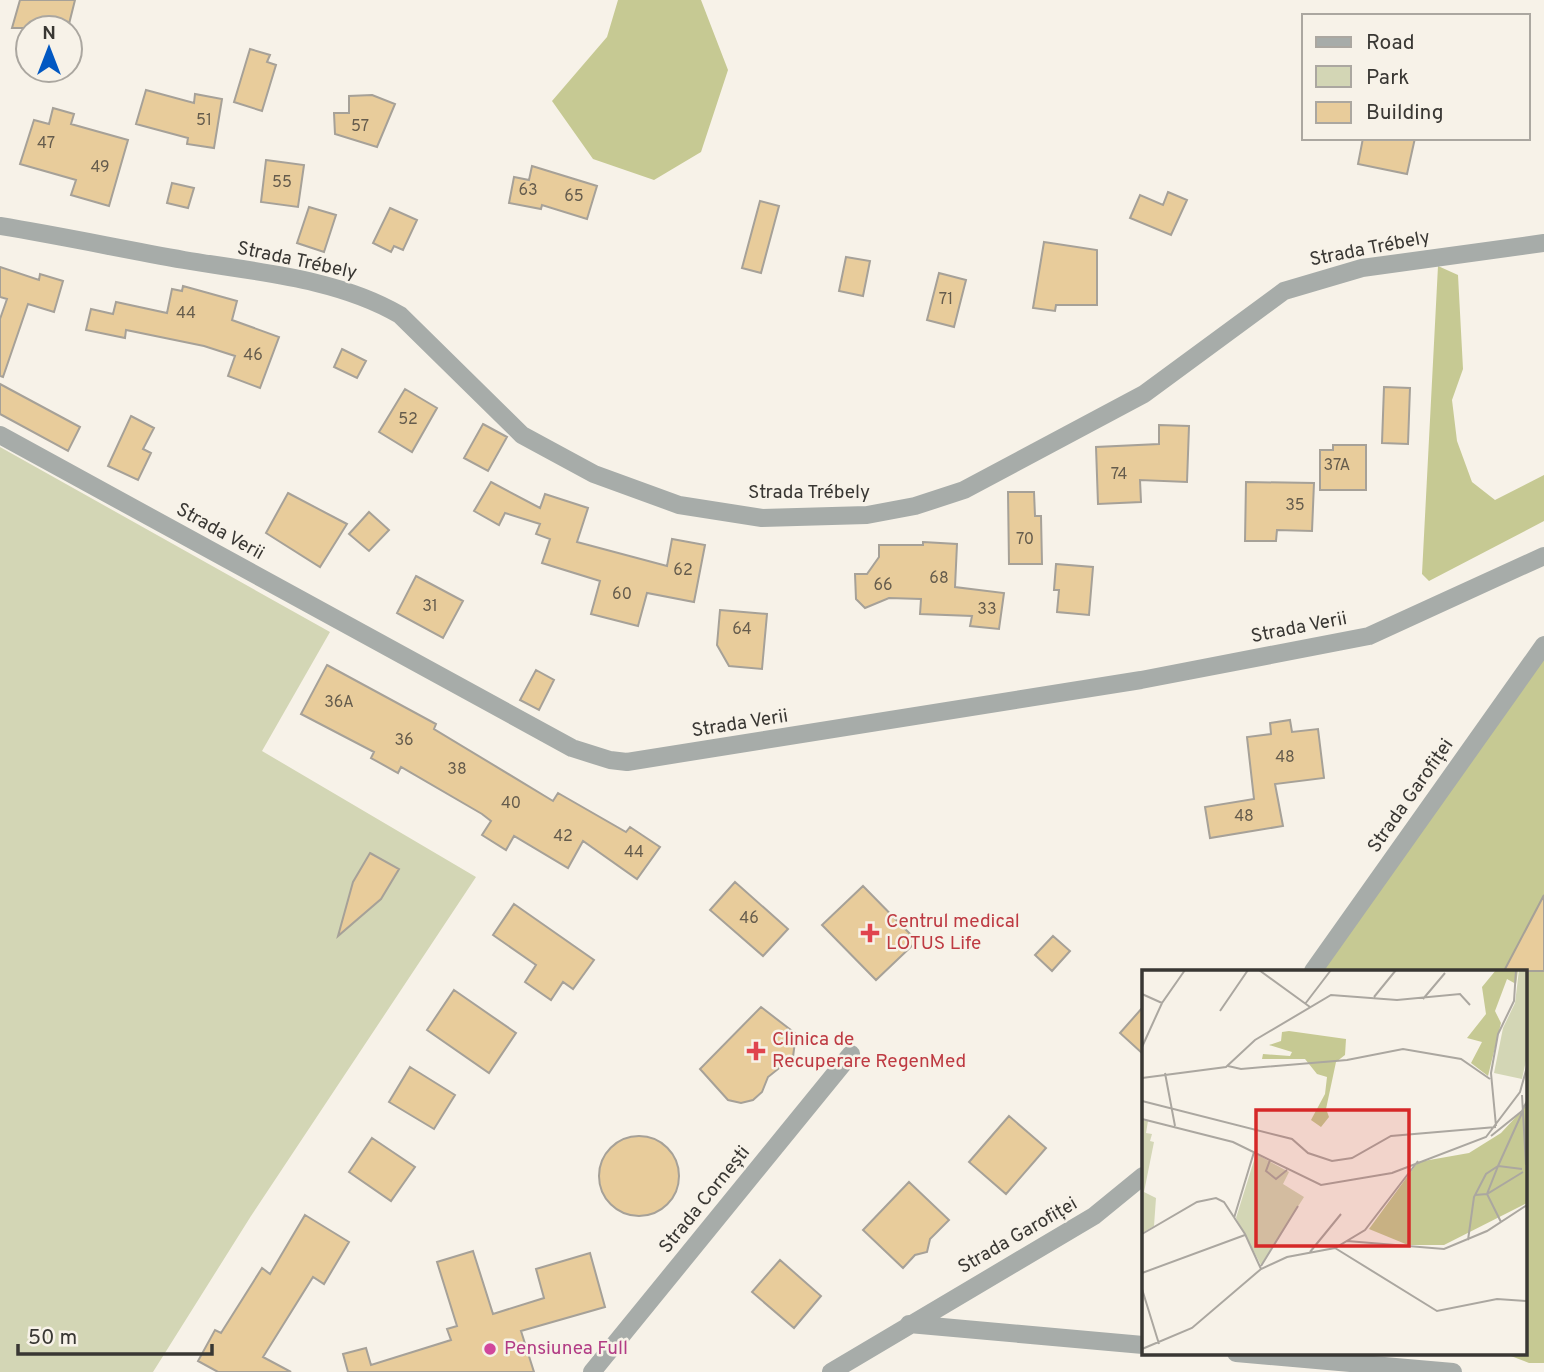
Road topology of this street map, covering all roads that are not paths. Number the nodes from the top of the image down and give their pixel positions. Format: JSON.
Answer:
{"nodes":[{"id":1,"x":0,"y":226,"type":"edge"},
{"id":2,"x":1544,"y":243,"type":"edge"},
{"id":3,"x":0,"y":435,"type":"edge"},
{"id":4,"x":1544,"y":556,"type":"edge"},
{"id":5,"x":1544,"y":645,"type":"edge"},
{"id":6,"x":1314,"y":970,"type":"edge"},
{"id":7,"x":850,"y":1054,"type":"dead end"},
{"id":8,"x":1142,"y":1177,"type":"edge"},
{"id":9,"x":909,"y":1324,"type":"junction"},
{"id":10,"x":1142,"y":1345,"type":"edge"},
{"id":11,"x":1247,"y":1354,"type":"edge"},
{"id":12,"x":592,"y":1372,"type":"edge"},
{"id":13,"x":831,"y":1372,"type":"edge"},
{"id":14,"x":1453,"y":1372,"type":"edge"}],
"edges":[{"from":1,"to":2,"type":"street","name":"Strada Trébely"},
{"from":3,"to":4,"type":"street","name":"Strada Verii"},
{"from":5,"to":6,"type":"street","name":"Strada Garofiței"},
{"from":7,"to":12,"type":"street","name":"Strada Cornești"},
{"from":8,"to":9,"type":"street","name":"Strada Garofiței"},
{"from":9,"to":10,"type":"street"},
{"from":9,"to":13,"type":"street"},
{"from":11,"to":14,"type":"street"}]}
